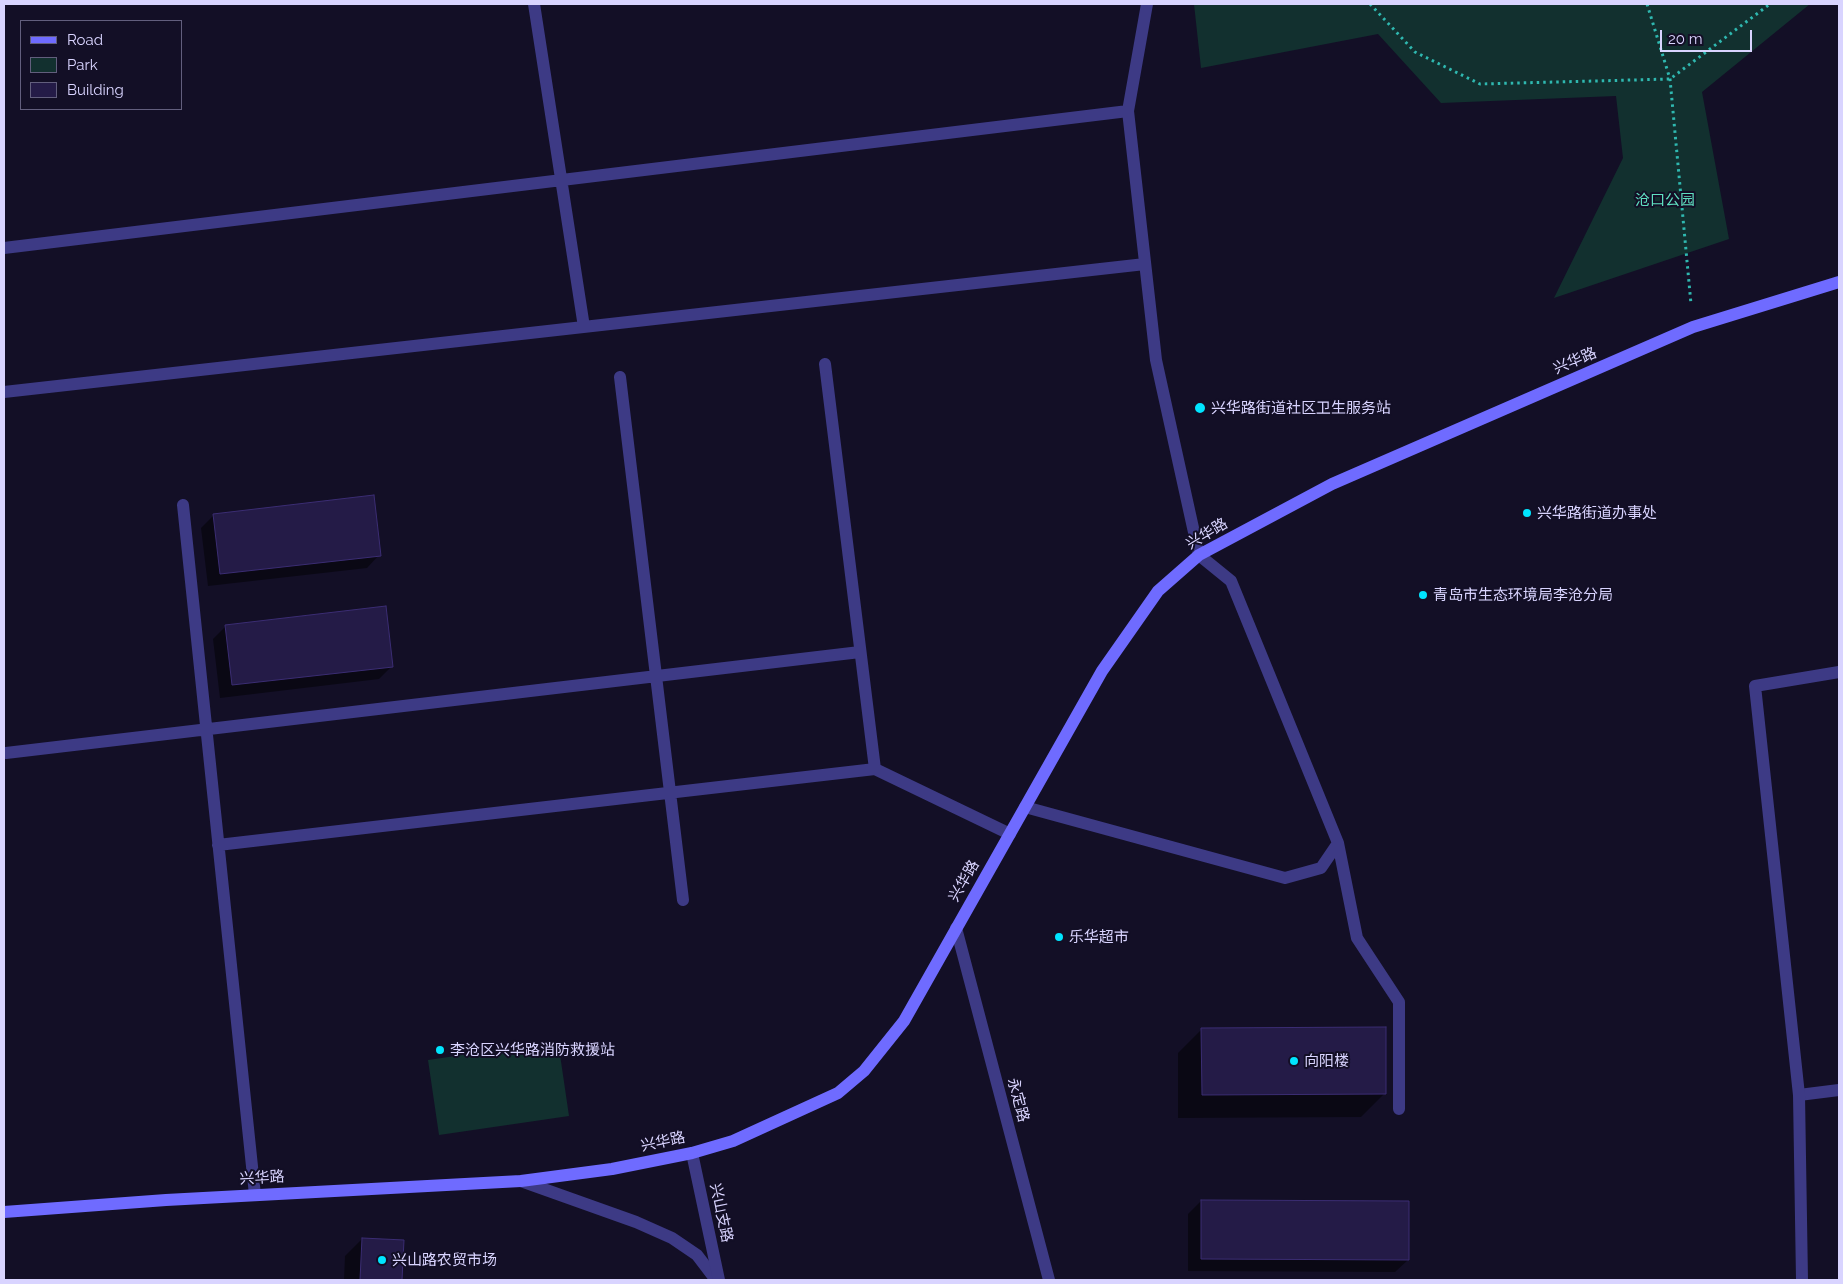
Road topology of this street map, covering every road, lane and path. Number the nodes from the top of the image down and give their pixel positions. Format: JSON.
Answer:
{"nodes":[{"id":1,"x":534,"y":4,"type":"edge"},
{"id":2,"x":1147,"y":4,"type":"edge"},
{"id":3,"x":1370,"y":4,"type":"edge"},
{"id":4,"x":1647,"y":4,"type":"edge"},
{"id":5,"x":1770,"y":4,"type":"edge"},
{"id":6,"x":1670,"y":78,"type":"junction"},
{"id":7,"x":1128,"y":111,"type":"junction"},
{"id":8,"x":562,"y":180,"type":"junction"},
{"id":9,"x":4,"y":248,"type":"edge"},
{"id":10,"x":1146,"y":264,"type":"junction"},
{"id":11,"x":1839,"y":282,"type":"edge"},
{"id":12,"x":584,"y":327,"type":"junction"},
{"id":13,"x":1693,"y":327,"type":"junction"},
{"id":14,"x":825,"y":364,"type":"dead end"},
{"id":15,"x":620,"y":377,"type":"dead end"},
{"id":16,"x":4,"y":392,"type":"edge"},
{"id":17,"x":183,"y":504,"type":"dead end"},
{"id":18,"x":1199,"y":555,"type":"junction"},
{"id":19,"x":860,"y":652,"type":"junction"},
{"id":20,"x":1839,"y":672,"type":"edge"},
{"id":21,"x":655,"y":676,"type":"junction"},
{"id":22,"x":206,"y":730,"type":"junction"},
{"id":23,"x":6,"y":753,"type":"dead end"},
{"id":24,"x":875,"y":768,"type":"junction"},
{"id":25,"x":668,"y":793,"type":"junction"},
{"id":26,"x":1025,"y":807,"type":"junction"},
{"id":27,"x":1010,"y":834,"type":"junction"},
{"id":28,"x":1338,"y":843,"type":"junction"},
{"id":29,"x":218,"y":845,"type":"junction"},
{"id":30,"x":683,"y":900,"type":"dead end"},
{"id":31,"x":956,"y":928,"type":"junction"},
{"id":32,"x":1839,"y":1090,"type":"edge"},
{"id":33,"x":1799,"y":1095,"type":"junction"},
{"id":34,"x":1398,"y":1109,"type":"dead end"},
{"id":35,"x":692,"y":1153,"type":"junction"},
{"id":36,"x":521,"y":1181,"type":"junction"},
{"id":37,"x":255,"y":1195,"type":"junction"},
{"id":38,"x":4,"y":1212,"type":"edge"},
{"id":39,"x":718,"y":1280,"type":"edge"},
{"id":40,"x":1049,"y":1280,"type":"edge"},
{"id":41,"x":1802,"y":1280,"type":"edge"}],
"edges":[{"from":1,"to":8,"type":"street"},
{"from":2,"to":7,"type":"street"},
{"from":3,"to":6,"type":"path"},
{"from":4,"to":6,"type":"path"},
{"from":5,"to":6,"type":"path"},
{"from":6,"to":13,"type":"path"},
{"from":7,"to":8,"type":"street"},
{"from":7,"to":10,"type":"street"},
{"from":8,"to":9,"type":"street"},
{"from":8,"to":12,"type":"street"},
{"from":10,"to":12,"type":"street"},
{"from":10,"to":18,"type":"street"},
{"from":11,"to":13,"type":"street","name":"兴华路"},
{"from":12,"to":16,"type":"street"},
{"from":13,"to":18,"type":"street","name":"兴华路"},
{"from":14,"to":19,"type":"street"},
{"from":15,"to":21,"type":"street"},
{"from":17,"to":22,"type":"street"},
{"from":18,"to":26,"type":"street","name":"兴华路"},
{"from":18,"to":28,"type":"street"},
{"from":19,"to":21,"type":"street"},
{"from":19,"to":24,"type":"street"},
{"from":20,"to":33,"type":"street"},
{"from":21,"to":22,"type":"street"},
{"from":21,"to":25,"type":"street"},
{"from":22,"to":23,"type":"street"},
{"from":22,"to":29,"type":"street"},
{"from":24,"to":25,"type":"street"},
{"from":24,"to":27,"type":"street"},
{"from":25,"to":29,"type":"street"},
{"from":25,"to":30,"type":"street"},
{"from":26,"to":27,"type":"street","name":"兴华路"},
{"from":26,"to":28,"type":"street"},
{"from":27,"to":31,"type":"street","name":"兴华路"},
{"from":28,"to":34,"type":"street"},
{"from":29,"to":37,"type":"street"},
{"from":31,"to":35,"type":"street","name":"兴华路"},
{"from":31,"to":40,"type":"street","name":"永定路"},
{"from":32,"to":33,"type":"street"},
{"from":33,"to":41,"type":"street"},
{"from":35,"to":36,"type":"street","name":"兴华路"},
{"from":35,"to":39,"type":"street","name":"兴山支路"},
{"from":36,"to":37,"type":"street","name":"兴华路"},
{"from":36,"to":39,"type":"street"},
{"from":37,"to":38,"type":"street","name":"兴华路"}]}
